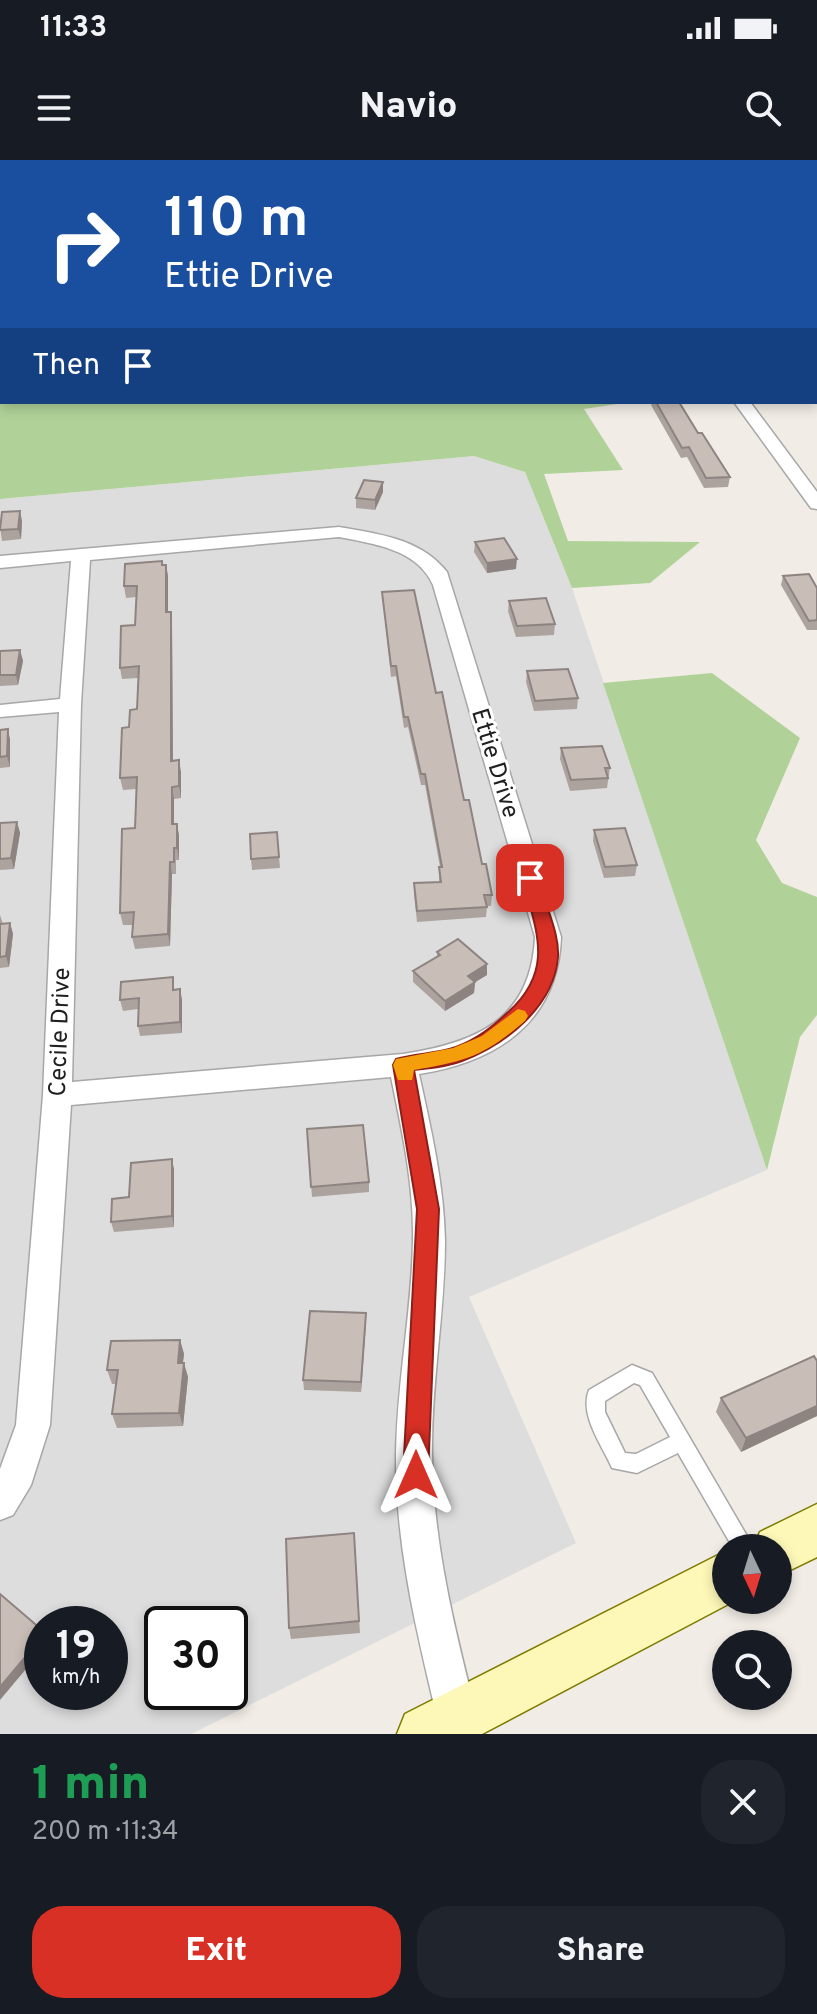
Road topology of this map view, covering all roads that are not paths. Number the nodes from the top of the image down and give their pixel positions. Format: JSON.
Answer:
{"nodes":[{"id":1,"x":743,"y":404,"type":"edge"},
{"id":2,"x":817,"y":504,"type":"edge"},
{"id":3,"x":81,"y":554,"type":"junction"},
{"id":4,"x":0,"y":562,"type":"edge"},
{"id":5,"x":70,"y":704,"type":"junction"},
{"id":6,"x":0,"y":711,"type":"edge"},
{"id":7,"x":403,"y":1065,"type":"junction"},
{"id":8,"x":57,"y":1095,"type":"junction"},
{"id":9,"x":682,"y":1441,"type":"junction"},
{"id":10,"x":0,"y":1502,"type":"edge"},
{"id":11,"x":817,"y":1529,"type":"edge"},
{"id":12,"x":736,"y":1534,"type":"edge"},
{"id":13,"x":792,"y":1542,"type":"edge"},
{"id":14,"x":712,"y":1585,"type":"edge"},
{"id":15,"x":448,"y":1728,"type":"edge"}],
"edges":[{"from":1,"to":2,"type":"street"},
{"from":3,"to":4,"type":"street","name":"Ettie Drive"},
{"from":3,"to":5,"type":"street","name":"Cecile Drive"},
{"from":3,"to":7,"type":"street","name":"Ettie Drive"},
{"from":5,"to":6,"type":"street"},
{"from":5,"to":8,"type":"street","name":"Cecile Drive"},
{"from":7,"to":8,"type":"street","name":"Ettie Drive"},
{"from":7,"to":15,"type":"street"},
{"from":8,"to":10,"type":"street","name":"Cecile Drive"},
{"from":9,"to":9,"type":"lane"},
{"from":9,"to":12,"type":"lane"},
{"from":11,"to":13,"type":"street"},
{"from":14,"to":15,"type":"street"}]}
